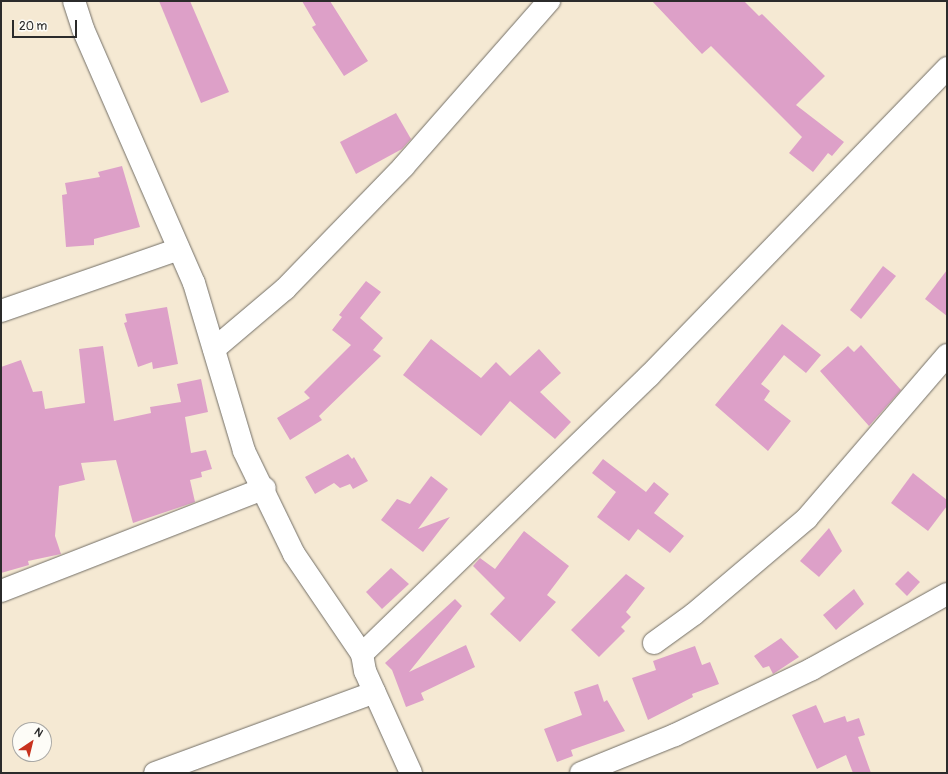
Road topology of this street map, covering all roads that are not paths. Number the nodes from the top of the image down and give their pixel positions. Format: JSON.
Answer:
{"nodes":[{"id":1,"x":74,"y":1,"type":"edge"},
{"id":2,"x":549,"y":1,"type":"edge"},
{"id":3,"x":947,"y":68,"type":"edge"},
{"id":4,"x":179,"y":249,"type":"junction"},
{"id":5,"x":1,"y":312,"type":"edge"},
{"id":6,"x":214,"y":349,"type":"junction"},
{"id":7,"x":947,"y":355,"type":"edge"},
{"id":8,"x":265,"y":488,"type":"junction"},
{"id":9,"x":1,"y":591,"type":"edge"},
{"id":10,"x":947,"y":594,"type":"edge"},
{"id":11,"x":654,"y":642,"type":"dead end"},
{"id":12,"x":362,"y":654,"type":"junction"},
{"id":13,"x":375,"y":692,"type":"junction"},
{"id":14,"x":155,"y":773,"type":"edge"},
{"id":15,"x":411,"y":773,"type":"edge"},
{"id":16,"x":581,"y":773,"type":"edge"}],
"edges":[{"from":1,"to":4,"type":"street"},
{"from":2,"to":6,"type":"street"},
{"from":3,"to":12,"type":"street"},
{"from":4,"to":5,"type":"street"},
{"from":4,"to":6,"type":"street"},
{"from":6,"to":8,"type":"street"},
{"from":7,"to":11,"type":"street"},
{"from":8,"to":9,"type":"street"},
{"from":8,"to":12,"type":"street"},
{"from":10,"to":16,"type":"street"},
{"from":12,"to":13,"type":"street"},
{"from":13,"to":14,"type":"street"},
{"from":13,"to":15,"type":"street"}]}
